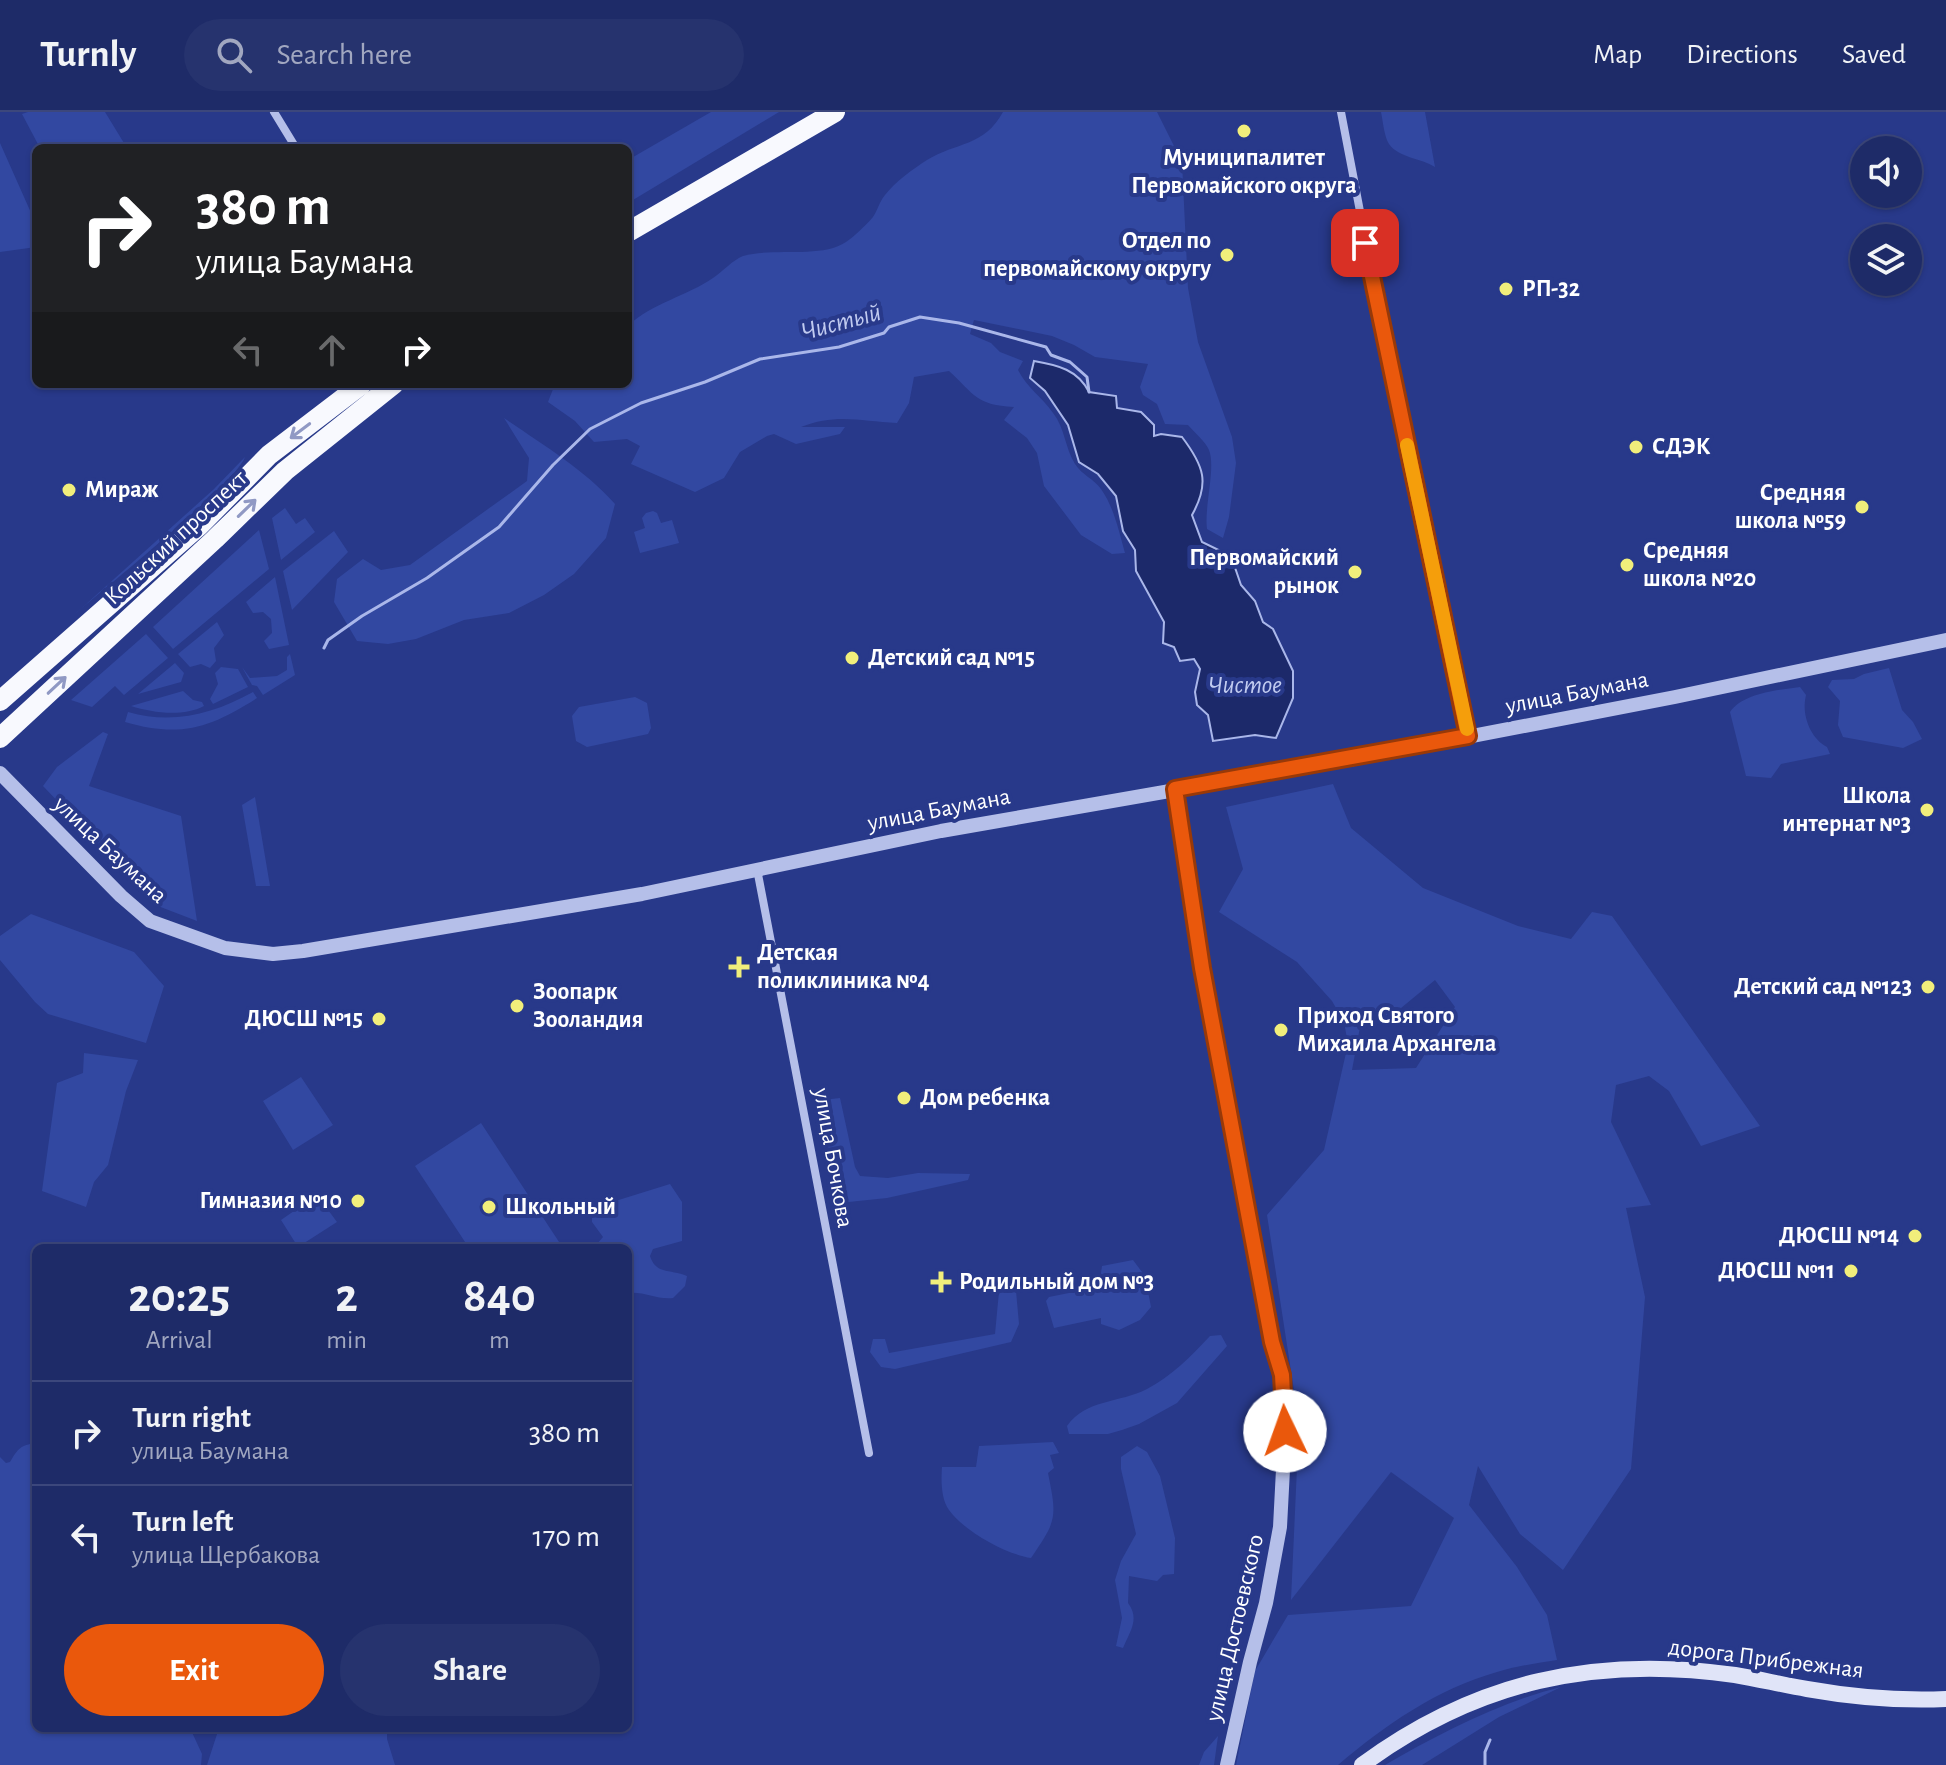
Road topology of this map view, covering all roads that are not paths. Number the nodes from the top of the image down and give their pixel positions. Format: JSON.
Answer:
{"nodes":[{"id":1,"x":274,"y":112,"type":"edge"},
{"id":2,"x":835,"y":112,"type":"edge"},
{"id":3,"x":1341,"y":112,"type":"edge"},
{"id":4,"x":294,"y":144,"type":"edge"},
{"id":5,"x":632,"y":230,"type":"edge"},
{"id":6,"x":357,"y":388,"type":"edge"},
{"id":7,"x":388,"y":388,"type":"edge"},
{"id":8,"x":1946,"y":640,"type":"edge"},
{"id":9,"x":0,"y":701,"type":"edge"},
{"id":10,"x":1468,"y":736,"type":"junction"},
{"id":11,"x":0,"y":738,"type":"edge"},
{"id":12,"x":0,"y":773,"type":"edge"},
{"id":13,"x":1175,"y":789,"type":"junction"},
{"id":14,"x":757,"y":869,"type":"junction"},
{"id":15,"x":869,"y":1453,"type":"dead end"},
{"id":16,"x":1946,"y":1699,"type":"edge"},
{"id":17,"x":1227,"y":1765,"type":"edge"},
{"id":18,"x":1362,"y":1765,"type":"edge"}],
"edges":[{"from":1,"to":4,"type":"street"},
{"from":2,"to":5,"type":"main road"},
{"from":3,"to":10,"type":"street"},
{"from":6,"to":9,"type":"main road","name":"Кольский проспект","one_way":true},
{"from":11,"to":7,"type":"main road","name":"Кольский проспект","one_way":true},
{"from":8,"to":10,"type":"street","name":"улица Баумана"},
{"from":10,"to":13,"type":"street","name":"улица Баумана"},
{"from":12,"to":14,"type":"street","name":"улица Баумана"},
{"from":13,"to":14,"type":"street","name":"улица Баумана"},
{"from":13,"to":17,"type":"street","name":"улица Достоевского"},
{"from":14,"to":15,"type":"street","name":"улица Бочкова"},
{"from":16,"to":18,"type":"main road","name":"дорога Прибрежная"}]}
